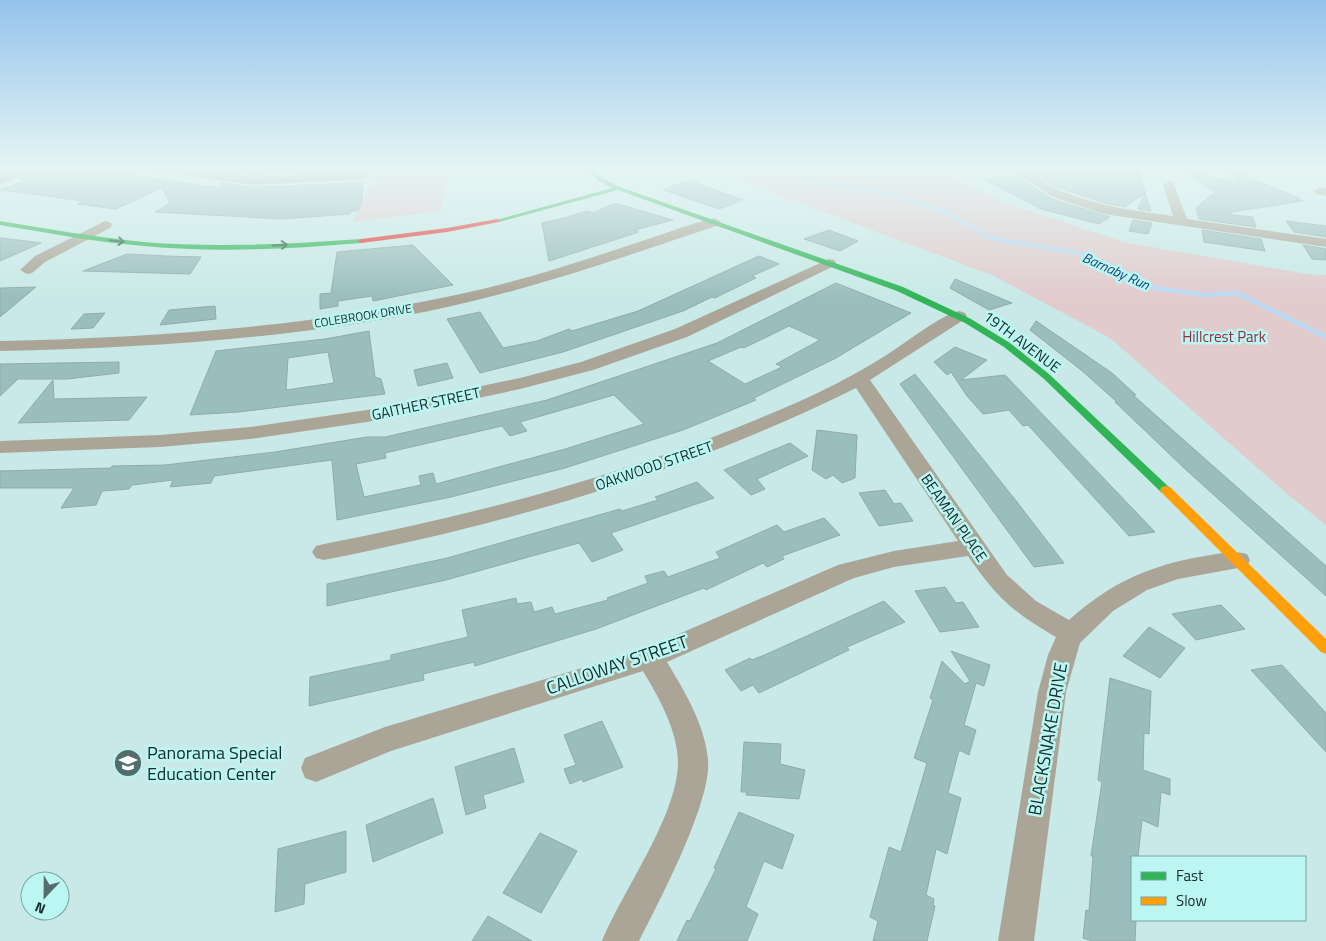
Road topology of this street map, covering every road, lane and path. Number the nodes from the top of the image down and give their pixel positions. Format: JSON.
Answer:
{"nodes":[{"id":1,"x":485,"y":211,"type":"edge"},
{"id":2,"x":532,"y":211,"type":"edge"},
{"id":3,"x":683,"y":211,"type":"edge"},
{"id":4,"x":1111,"y":211,"type":"edge"},
{"id":5,"x":1178,"y":211,"type":"edge"},
{"id":6,"x":714,"y":222,"type":"junction"},
{"id":7,"x":1182,"y":223,"type":"junction"},
{"id":8,"x":0,"y":224,"type":"edge"},
{"id":9,"x":105,"y":225,"type":"joint"},
{"id":10,"x":389,"y":225,"type":"dead end"},
{"id":11,"x":119,"y":227,"type":"dead end"},
{"id":12,"x":85,"y":230,"type":"junction"},
{"id":13,"x":1326,"y":243,"type":"edge"},
{"id":14,"x":829,"y":263,"type":"junction"},
{"id":15,"x":27,"y":270,"type":"dead end"},
{"id":16,"x":959,"y":316,"type":"junction"},
{"id":17,"x":0,"y":346,"type":"edge"},
{"id":18,"x":859,"y":378,"type":"junction"},
{"id":19,"x":0,"y":447,"type":"edge"},
{"id":20,"x":973,"y":547,"type":"junction"},
{"id":21,"x":324,"y":552,"type":"dead end"},
{"id":22,"x":1238,"y":560,"type":"junction"},
{"id":23,"x":1072,"y":634,"type":"junction"},
{"id":24,"x":1326,"y":648,"type":"edge"},
{"id":25,"x":650,"y":658,"type":"junction"},
{"id":26,"x":316,"y":768,"type":"dead end"},
{"id":27,"x":620,"y":941,"type":"edge"},
{"id":28,"x":1016,"y":941,"type":"edge"}],
"edges":[{"from":1,"to":10,"type":"main road"},
{"from":12,"to":2,"type":"main road","one_way":true},
{"from":3,"to":6,"type":"main road","name":"19TH AVENUE"},
{"from":4,"to":7,"type":"street"},
{"from":5,"to":7,"type":"street"},
{"from":6,"to":14,"type":"main road","name":"19TH AVENUE"},
{"from":6,"to":17,"type":"street","name":"COLEBROOK DRIVE"},
{"from":7,"to":13,"type":"street"},
{"from":8,"to":12,"type":"main road"},
{"from":9,"to":11,"type":"main road"},
{"from":9,"to":12,"type":"street"},
{"from":12,"to":15,"type":"street"},
{"from":14,"to":16,"type":"main road","name":"19TH AVENUE"},
{"from":14,"to":19,"type":"street","name":"GAITHER STREET"},
{"from":16,"to":18,"type":"street","name":"OAKWOOD STREET"},
{"from":16,"to":22,"type":"main road","name":"19TH AVENUE"},
{"from":18,"to":20,"type":"street","name":"BEAMAN PLACE"},
{"from":18,"to":21,"type":"street","name":"OAKWOOD STREET"},
{"from":20,"to":23,"type":"street","name":"BEAMAN PLACE"},
{"from":20,"to":25,"type":"street","name":"CALLOWAY STREET"},
{"from":22,"to":23,"type":"street","name":"BLACKSNAKE DRIVE"},
{"from":22,"to":24,"type":"main road","name":"19TH AVENUE"},
{"from":23,"to":28,"type":"street","name":"BLACKSNAKE DRIVE"},
{"from":25,"to":26,"type":"street","name":"CALLOWAY STREET"},
{"from":25,"to":27,"type":"street"}]}
